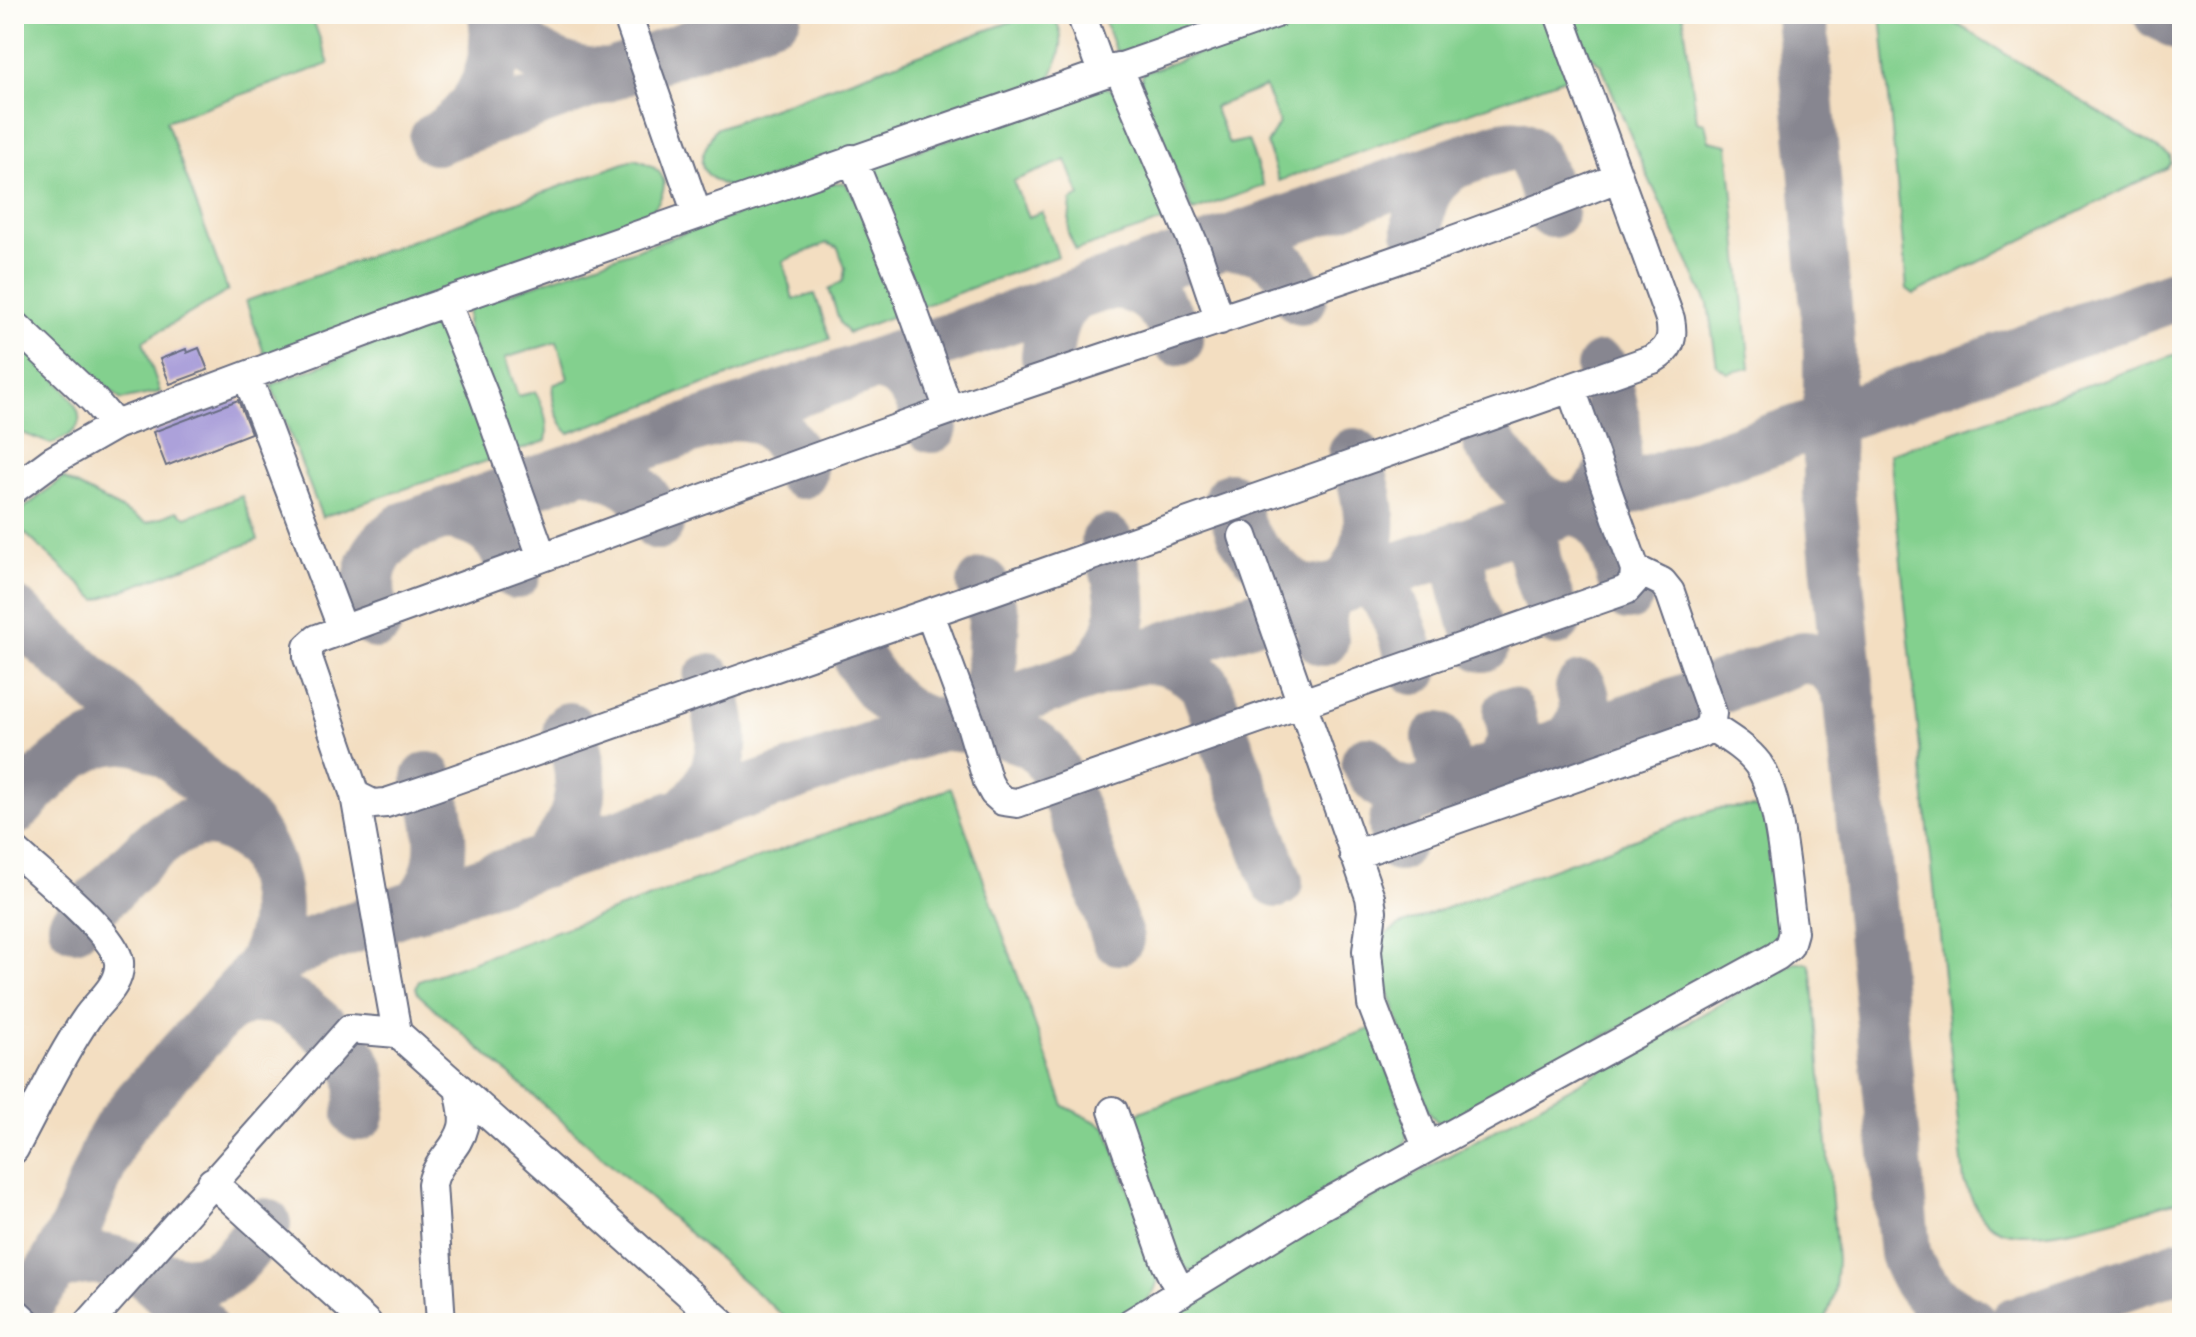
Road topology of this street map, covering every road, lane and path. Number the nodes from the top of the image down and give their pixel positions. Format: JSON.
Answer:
{"nodes":[{"id":1,"x":627,"y":14,"type":"edge"},
{"id":2,"x":1081,"y":14,"type":"edge"},
{"id":3,"x":1274,"y":14,"type":"edge"},
{"id":4,"x":1559,"y":14,"type":"edge"},
{"id":5,"x":1110,"y":70,"type":"junction"},
{"id":6,"x":852,"y":159,"type":"junction"},
{"id":7,"x":1617,"y":178,"type":"junction"},
{"id":8,"x":697,"y":214,"type":"junction"},
{"id":9,"x":446,"y":302,"type":"junction"},
{"id":10,"x":1220,"y":320,"type":"junction"},
{"id":11,"x":14,"y":324,"type":"edge"},
{"id":12,"x":247,"y":376,"type":"junction"},
{"id":13,"x":1571,"y":389,"type":"junction"},
{"id":14,"x":949,"y":410,"type":"junction"},
{"id":15,"x":115,"y":425,"type":"junction"},
{"id":16,"x":14,"y":489,"type":"edge"},
{"id":17,"x":1243,"y":536,"type":"dead end"},
{"id":18,"x":542,"y":557,"type":"junction"},
{"id":19,"x":1635,"y":569,"type":"junction"},
{"id":20,"x":930,"y":614,"type":"junction"},
{"id":21,"x":343,"y":630,"type":"junction"},
{"id":22,"x":1302,"y":703,"type":"junction"},
{"id":23,"x":1710,"y":726,"type":"junction"},
{"id":24,"x":355,"y":795,"type":"junction"},
{"id":25,"x":14,"y":850,"type":"edge"},
{"id":26,"x":1354,"y":855,"type":"junction"},
{"id":27,"x":397,"y":1033,"type":"junction"},
{"id":28,"x":459,"y":1088,"type":"junction"},
{"id":29,"x":1113,"y":1111,"type":"dead end"},
{"id":30,"x":1427,"y":1147,"type":"junction"},
{"id":31,"x":14,"y":1149,"type":"edge"},
{"id":32,"x":212,"y":1182,"type":"junction"},
{"id":33,"x":1181,"y":1293,"type":"junction"},
{"id":34,"x":14,"y":1311,"type":"edge"},
{"id":35,"x":27,"y":1323,"type":"edge"},
{"id":36,"x":89,"y":1323,"type":"edge"},
{"id":37,"x":367,"y":1323,"type":"edge"},
{"id":38,"x":441,"y":1323,"type":"edge"},
{"id":39,"x":722,"y":1323,"type":"edge"},
{"id":40,"x":1131,"y":1323,"type":"edge"}],
"edges":[{"from":1,"to":8,"type":"lane"},
{"from":2,"to":5,"type":"lane"},
{"from":3,"to":5,"type":"lane"},
{"from":4,"to":7,"type":"lane"},
{"from":5,"to":6,"type":"lane"},
{"from":5,"to":10,"type":"lane"},
{"from":6,"to":8,"type":"lane"},
{"from":6,"to":14,"type":"lane"},
{"from":7,"to":10,"type":"lane"},
{"from":7,"to":13,"type":"lane"},
{"from":8,"to":9,"type":"lane"},
{"from":9,"to":12,"type":"lane"},
{"from":9,"to":18,"type":"lane"},
{"from":10,"to":14,"type":"lane"},
{"from":11,"to":15,"type":"lane"},
{"from":12,"to":15,"type":"lane"},
{"from":12,"to":21,"type":"lane"},
{"from":13,"to":19,"type":"lane"},
{"from":13,"to":20,"type":"lane"},
{"from":14,"to":18,"type":"lane"},
{"from":15,"to":16,"type":"lane"},
{"from":17,"to":22,"type":"lane"},
{"from":18,"to":21,"type":"lane"},
{"from":19,"to":22,"type":"lane"},
{"from":19,"to":23,"type":"lane"},
{"from":20,"to":22,"type":"lane"},
{"from":20,"to":24,"type":"lane"},
{"from":21,"to":24,"type":"lane"},
{"from":22,"to":26,"type":"lane"},
{"from":23,"to":26,"type":"lane"},
{"from":23,"to":30,"type":"lane"},
{"from":24,"to":27,"type":"lane"},
{"from":25,"to":31,"type":"lane"},
{"from":26,"to":30,"type":"lane"},
{"from":27,"to":28,"type":"lane"},
{"from":27,"to":32,"type":"lane"},
{"from":28,"to":38,"type":"lane"},
{"from":28,"to":39,"type":"lane"},
{"from":29,"to":33,"type":"lane"},
{"from":30,"to":33,"type":"lane"},
{"from":32,"to":36,"type":"lane"},
{"from":32,"to":37,"type":"lane"},
{"from":33,"to":40,"type":"lane"},
{"from":34,"to":35,"type":"lane"}]}
